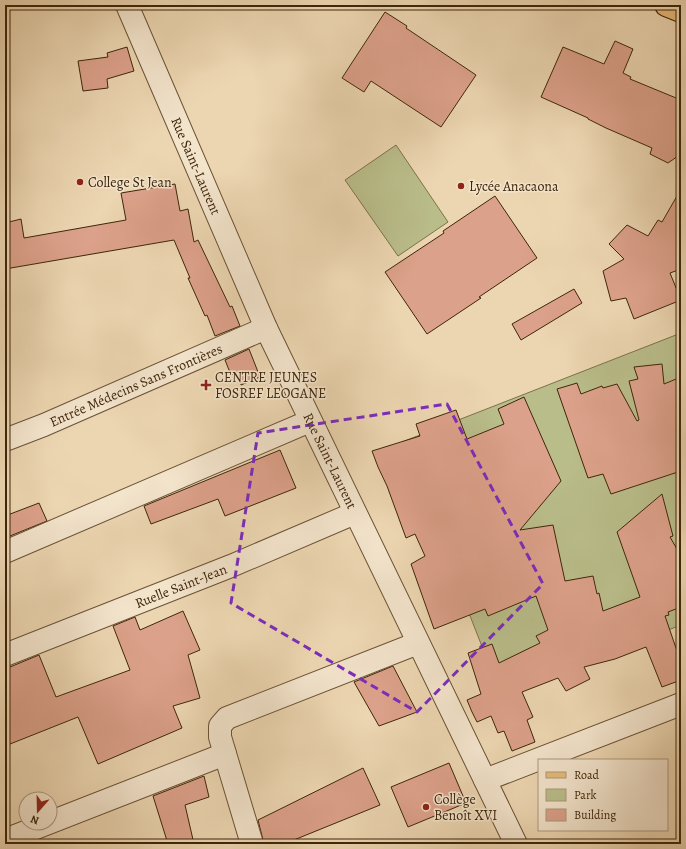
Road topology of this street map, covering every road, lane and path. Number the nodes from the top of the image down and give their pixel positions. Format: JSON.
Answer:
{"nodes":[{"id":1,"x":127,"y":5,"type":"edge"},
{"id":2,"x":666,"y":5,"type":"edge"},
{"id":3,"x":681,"y":11,"type":"edge"},
{"id":4,"x":266,"y":328,"type":"junction"},
{"id":5,"x":310,"y":421,"type":"junction"},
{"id":6,"x":5,"y":440,"type":"edge"},
{"id":7,"x":355,"y":513,"type":"junction"},
{"id":8,"x":5,"y":552,"type":"edge"},
{"id":9,"x":418,"y":643,"type":"junction"},
{"id":10,"x":5,"y":656,"type":"edge"},
{"id":11,"x":681,"y":704,"type":"edge"},
{"id":12,"x":225,"y":754,"type":"junction"},
{"id":13,"x":538,"y":759,"type":"edge"},
{"id":14,"x":539,"y":759,"type":"edge"},
{"id":15,"x":485,"y":780,"type":"junction"},
{"id":16,"x":5,"y":840,"type":"edge"},
{"id":17,"x":252,"y":844,"type":"edge"},
{"id":18,"x":516,"y":844,"type":"edge"}],
"edges":[{"from":1,"to":4,"type":"street","name":"Rue Saint-Laurent"},
{"from":2,"to":3,"type":"main road"},
{"from":4,"to":5,"type":"street","name":"Rue Saint-Laurent"},
{"from":4,"to":6,"type":"street","name":"Entrée Médecins Sans Frontières"},
{"from":5,"to":7,"type":"street","name":"Rue Saint-Laurent"},
{"from":5,"to":8,"type":"street"},
{"from":7,"to":9,"type":"street","name":"Rue Saint-Laurent"},
{"from":7,"to":10,"type":"street","name":"Ruelle Saint-Jean"},
{"from":9,"to":12,"type":"street"},
{"from":9,"to":15,"type":"street","name":"Rue Saint-Laurent"},
{"from":11,"to":14,"type":"street"},
{"from":12,"to":16,"type":"street"},
{"from":12,"to":17,"type":"street"},
{"from":13,"to":15,"type":"street"},
{"from":15,"to":18,"type":"street","name":"Rue Saint-Laurent"}]}
